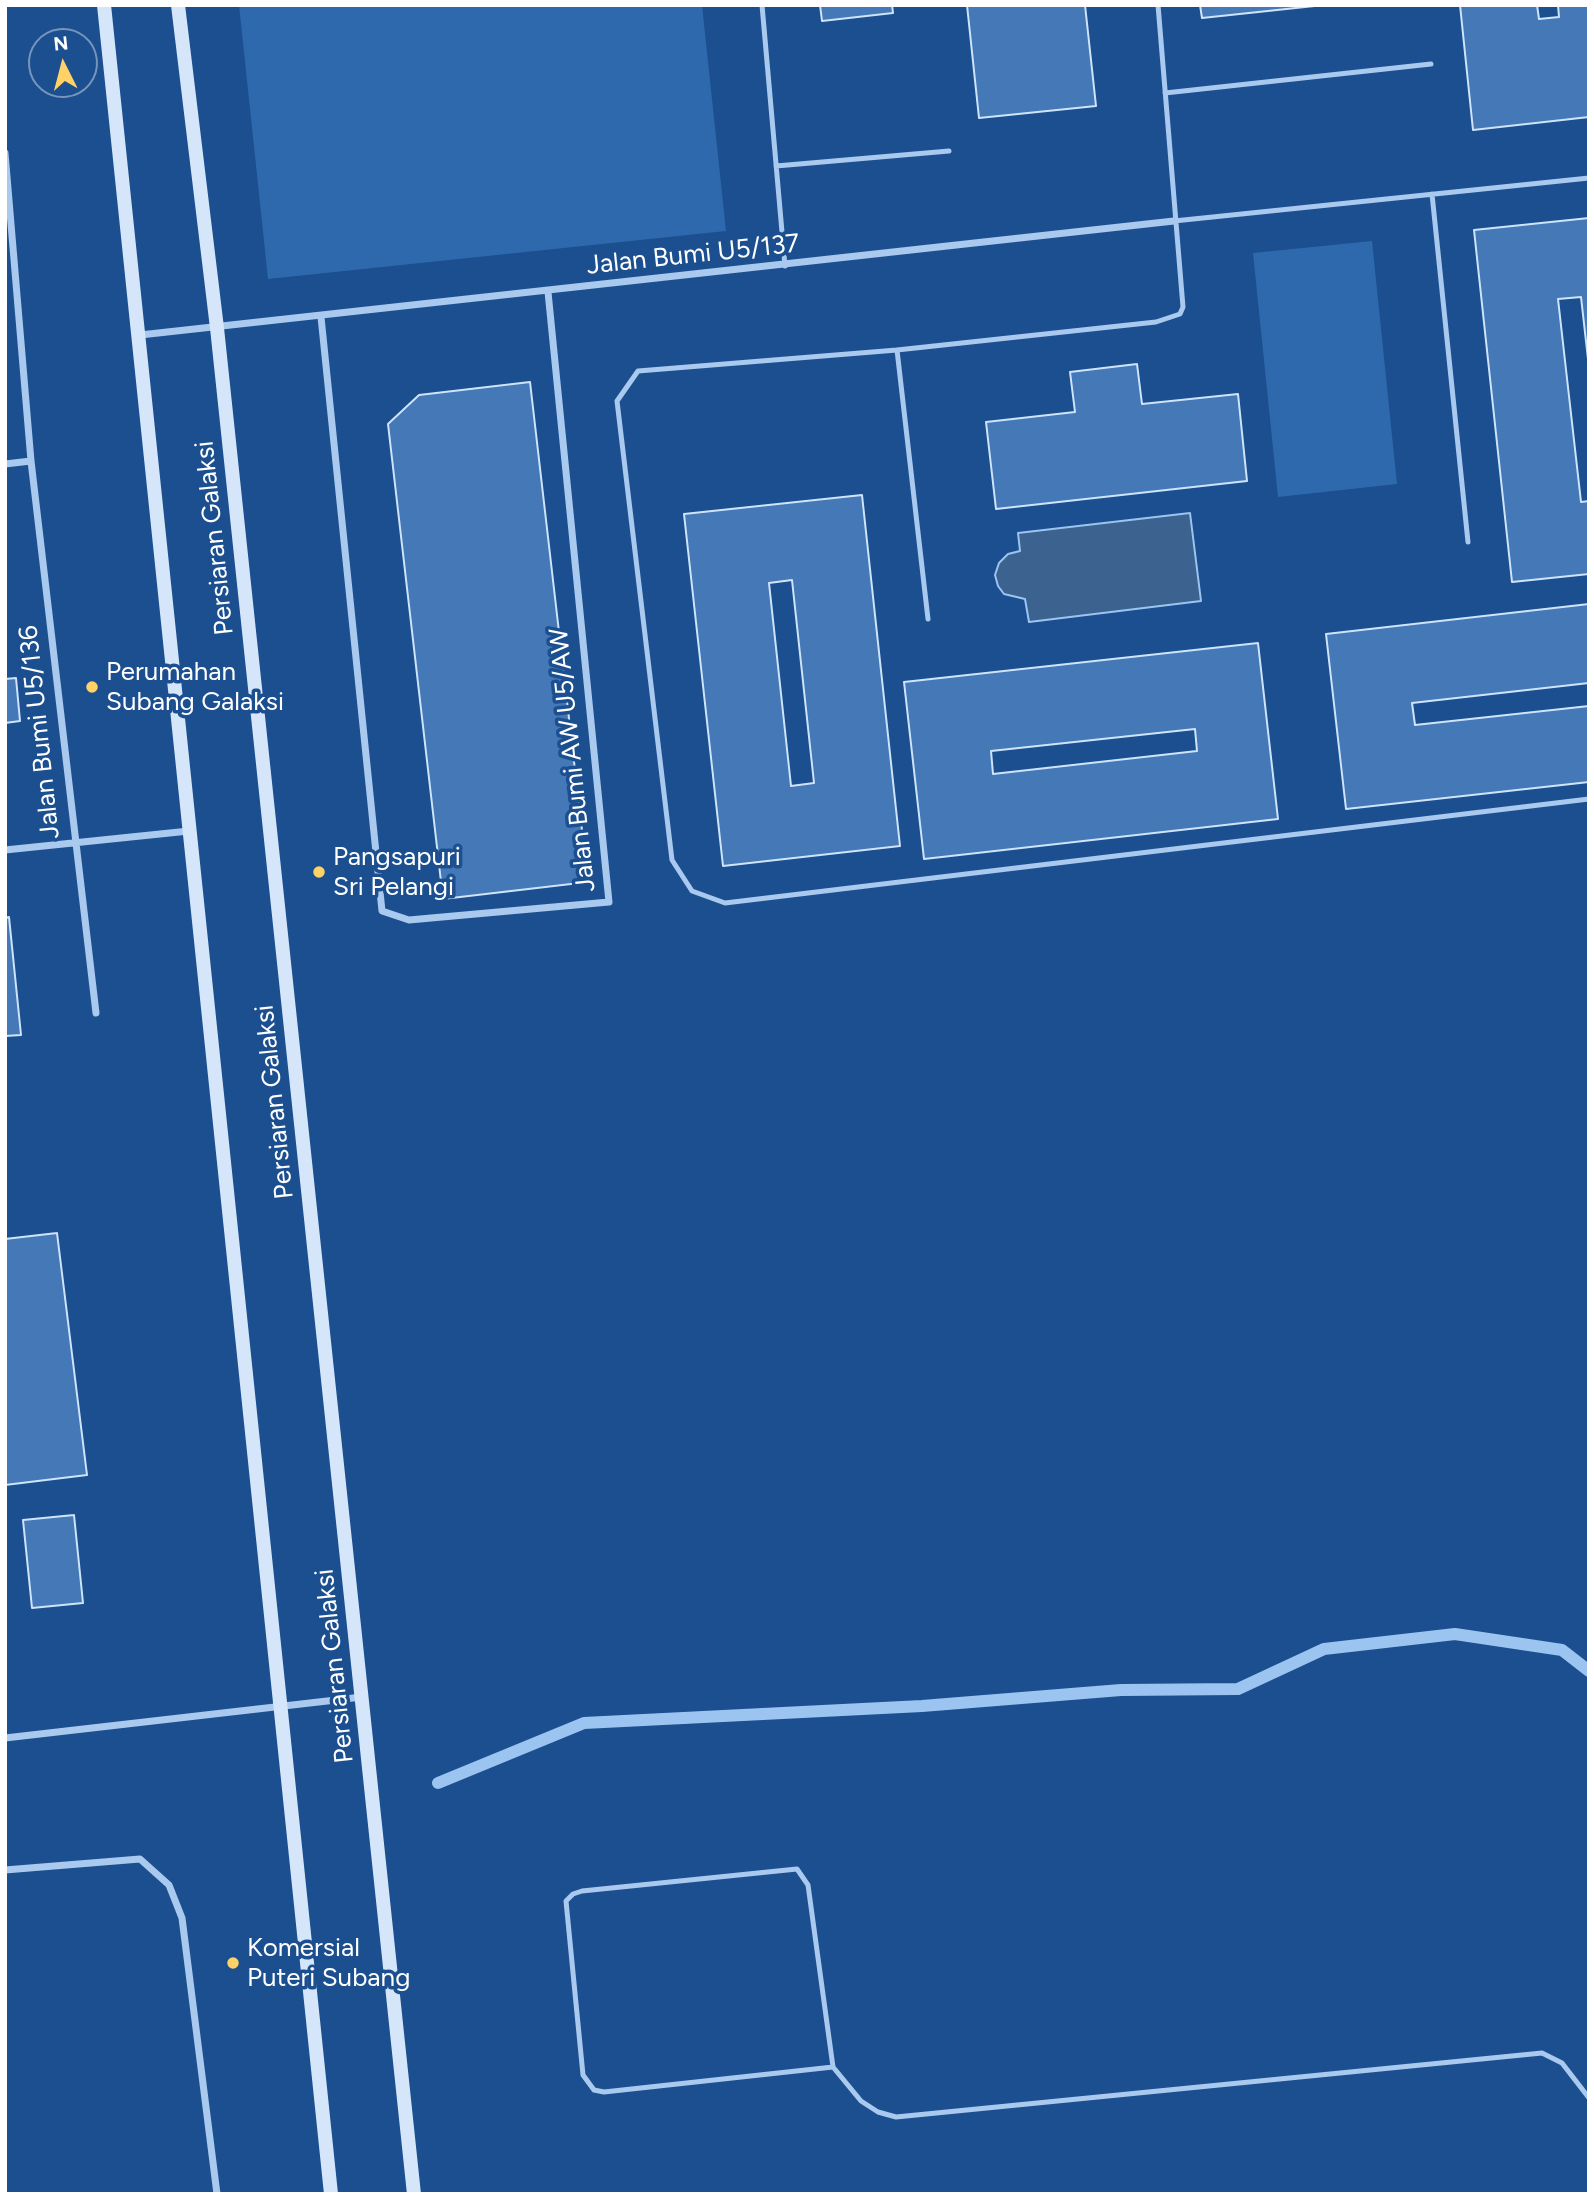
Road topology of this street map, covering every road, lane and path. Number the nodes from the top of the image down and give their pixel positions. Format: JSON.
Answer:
{"nodes":[{"id":1,"x":104,"y":5,"type":"edge"},
{"id":2,"x":178,"y":5,"type":"edge"},
{"id":3,"x":762,"y":5,"type":"edge"},
{"id":4,"x":1158,"y":5,"type":"edge"},
{"id":5,"x":1431,"y":64,"type":"dead end"},
{"id":6,"x":1165,"y":93,"type":"junction"},
{"id":7,"x":949,"y":151,"type":"dead end"},
{"id":8,"x":5,"y":153,"type":"edge"},
{"id":9,"x":776,"y":166,"type":"junction"},
{"id":10,"x":1589,"y":178,"type":"edge"},
{"id":11,"x":1432,"y":194,"type":"junction"},
{"id":12,"x":1174,"y":221,"type":"junction"},
{"id":13,"x":785,"y":266,"type":"junction"},
{"id":14,"x":548,"y":292,"type":"junction"},
{"id":15,"x":321,"y":317,"type":"junction"},
{"id":16,"x":217,"y":328,"type":"junction"},
{"id":17,"x":140,"y":335,"type":"junction"},
{"id":18,"x":897,"y":350,"type":"junction"},
{"id":19,"x":31,"y":461,"type":"junction"},
{"id":20,"x":5,"y":464,"type":"edge"},
{"id":21,"x":1468,"y":542,"type":"dead end"},
{"id":22,"x":928,"y":619,"type":"dead end"},
{"id":23,"x":1589,"y":799,"type":"edge"},
{"id":24,"x":192,"y":830,"type":"junction"},
{"id":25,"x":74,"y":843,"type":"junction"},
{"id":26,"x":5,"y":850,"type":"edge"},
{"id":27,"x":96,"y":1013,"type":"dead end"},
{"id":28,"x":363,"y":1697,"type":"junction"},
{"id":29,"x":279,"y":1706,"type":"junction"},
{"id":30,"x":5,"y":1738,"type":"edge"},
{"id":31,"x":5,"y":1870,"type":"edge"},
{"id":32,"x":833,"y":2067,"type":"junction"},
{"id":33,"x":1589,"y":2098,"type":"edge"},
{"id":34,"x":217,"y":2194,"type":"edge"},
{"id":35,"x":331,"y":2194,"type":"edge"},
{"id":36,"x":414,"y":2194,"type":"edge"}],
"edges":[{"from":1,"to":17,"type":"main road","name":"Persiaran Galaksi"},
{"from":2,"to":16,"type":"main road","name":"Persiaran Galaksi"},
{"from":3,"to":9,"type":"lane"},
{"from":4,"to":6,"type":"lane"},
{"from":5,"to":6,"type":"lane"},
{"from":6,"to":12,"type":"lane"},
{"from":7,"to":9,"type":"lane"},
{"from":8,"to":19,"type":"street","name":"Jalan Bumi U5/136"},
{"from":9,"to":13,"type":"lane"},
{"from":10,"to":11,"type":"lane"},
{"from":11,"to":12,"type":"lane"},
{"from":11,"to":21,"type":"lane"},
{"from":12,"to":13,"type":"street","name":"Jalan Bumi U5/137"},
{"from":12,"to":18,"type":"lane"},
{"from":13,"to":14,"type":"street","name":"Jalan Bumi U5/137"},
{"from":14,"to":15,"type":"street","name":"Jalan Bumi U5/137"},
{"from":14,"to":15,"type":"street","name":"Jalan Bumi AW U5/AW"},
{"from":15,"to":16,"type":"street","name":"Jalan Bumi U5/137"},
{"from":16,"to":17,"type":"street","name":"Jalan Bumi U5/137"},
{"from":16,"to":28,"type":"main road","name":"Persiaran Galaksi"},
{"from":17,"to":24,"type":"main road","name":"Persiaran Galaksi"},
{"from":18,"to":22,"type":"lane"},
{"from":18,"to":23,"type":"lane"},
{"from":19,"to":20,"type":"street"},
{"from":19,"to":25,"type":"street","name":"Jalan Bumi U5/136"},
{"from":24,"to":25,"type":"street"},
{"from":24,"to":29,"type":"main road","name":"Persiaran Galaksi"},
{"from":25,"to":26,"type":"street"},
{"from":25,"to":27,"type":"street","name":"Jalan Bumi U5/136"},
{"from":28,"to":29,"type":"street"},
{"from":28,"to":36,"type":"main road","name":"Persiaran Galaksi"},
{"from":29,"to":30,"type":"street"},
{"from":29,"to":35,"type":"main road","name":"Persiaran Galaksi"},
{"from":31,"to":34,"type":"street"},
{"from":32,"to":32,"type":"lane"},
{"from":32,"to":33,"type":"lane"}]}
